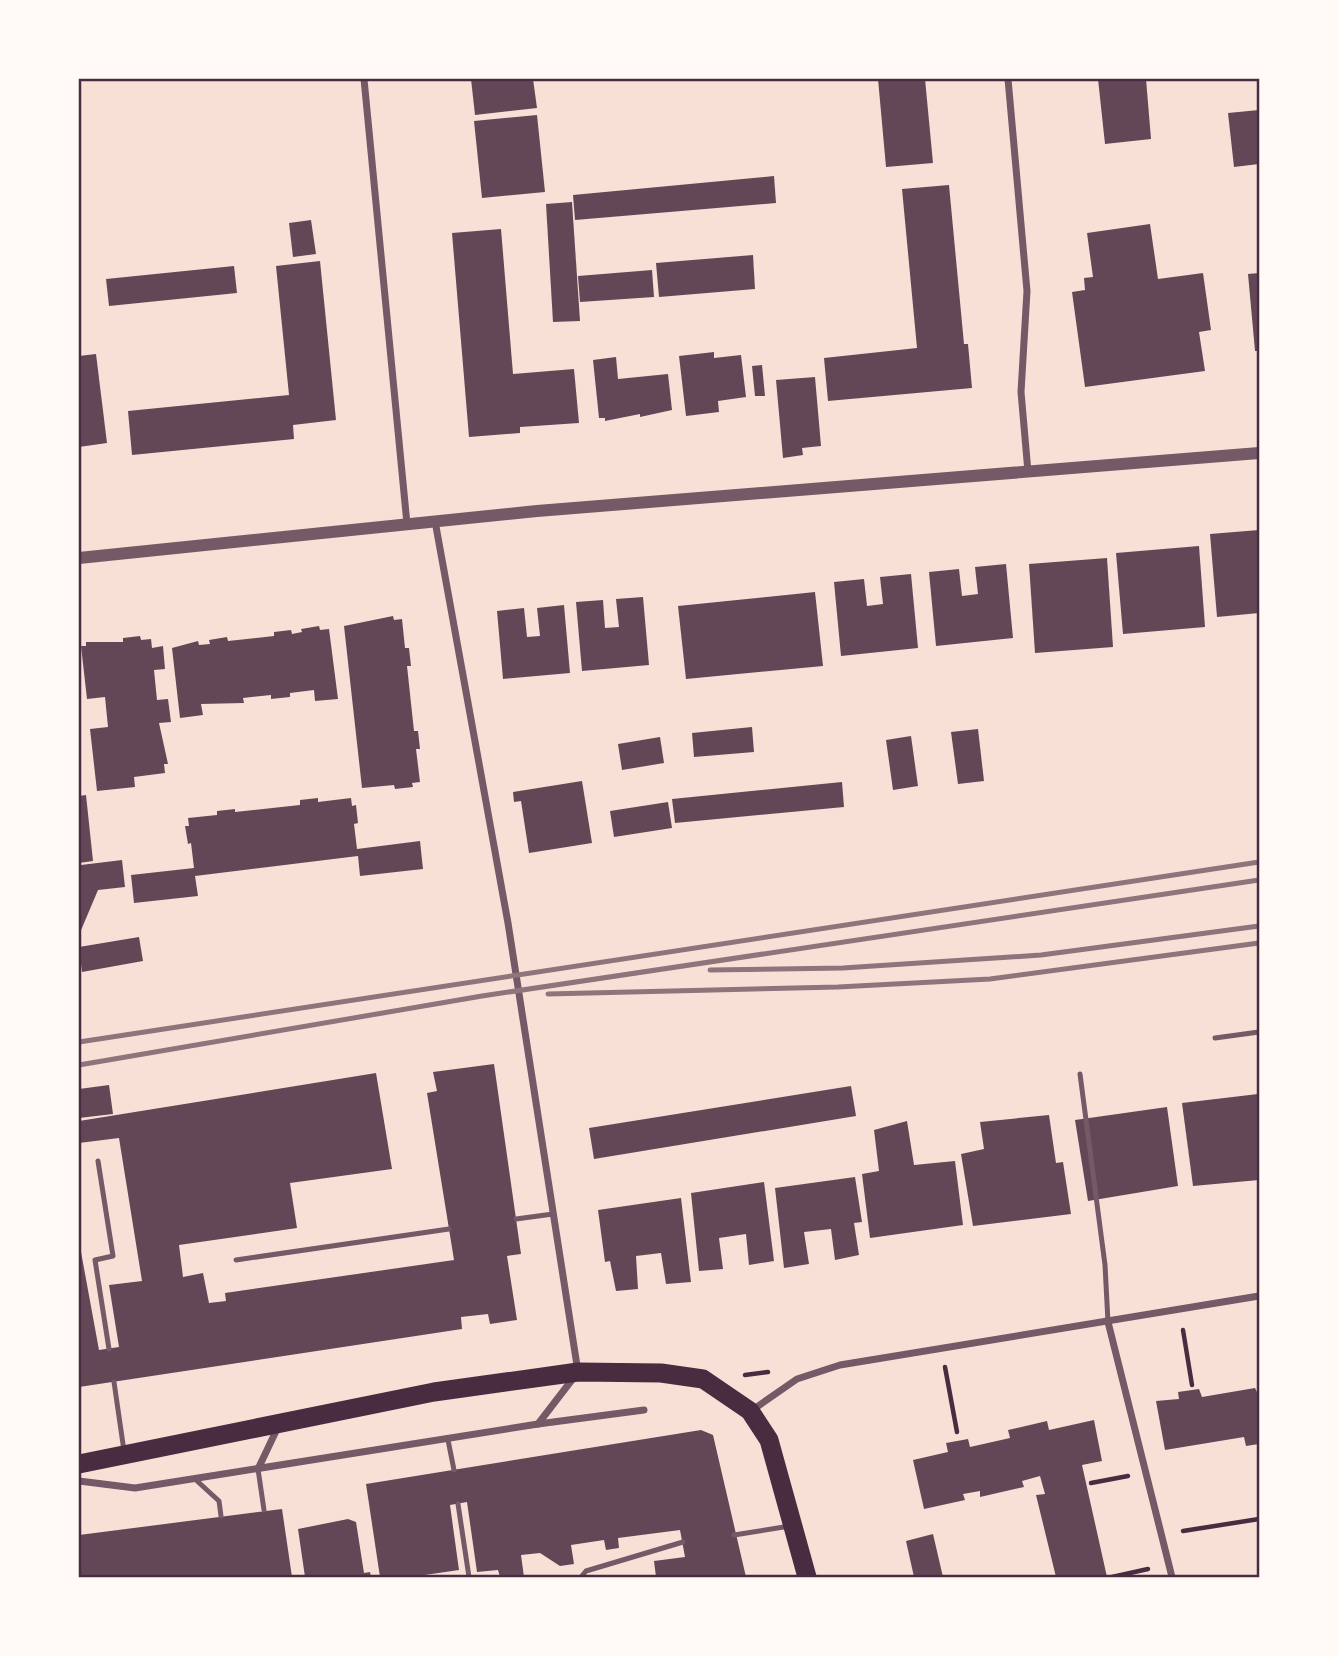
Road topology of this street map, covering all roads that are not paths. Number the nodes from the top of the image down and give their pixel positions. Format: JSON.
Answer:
{"nodes":[{"id":1,"x":365,"y":79,"type":"edge"},
{"id":2,"x":1008,"y":79,"type":"edge"},
{"id":3,"x":1259,"y":453,"type":"edge"},
{"id":4,"x":1028,"y":473,"type":"junction"},
{"id":5,"x":435,"y":521,"type":"junction"},
{"id":6,"x":407,"y":524,"type":"junction"},
{"id":7,"x":79,"y":558,"type":"edge"},
{"id":8,"x":1259,"y":1032,"type":"edge"},
{"id":9,"x":1215,"y":1038,"type":"dead end"},
{"id":10,"x":1080,"y":1074,"type":"dead end"},
{"id":11,"x":98,"y":1161,"type":"dead end"},
{"id":12,"x":553,"y":1214,"type":"junction"},
{"id":13,"x":516,"y":1219,"type":"dead end"},
{"id":14,"x":449,"y":1229,"type":"dead end"},
{"id":15,"x":236,"y":1260,"type":"dead end"},
{"id":16,"x":1259,"y":1296,"type":"edge"},
{"id":17,"x":1108,"y":1322,"type":"junction"},
{"id":18,"x":109,"y":1349,"type":"dead end"},
{"id":19,"x":578,"y":1372,"type":"junction"},
{"id":20,"x":114,"y":1382,"type":"dead end"},
{"id":21,"x":644,"y":1410,"type":"dead end"},
{"id":22,"x":750,"y":1411,"type":"junction"},
{"id":23,"x":280,"y":1423,"type":"junction"},
{"id":24,"x":538,"y":1424,"type":"junction"},
{"id":25,"x":448,"y":1440,"type":"junction"},
{"id":26,"x":125,"y":1454,"type":"junction"},
{"id":27,"x":79,"y":1464,"type":"edge"},
{"id":28,"x":258,"y":1469,"type":"junction"},
{"id":29,"x":454,"y":1470,"type":"dead end"},
{"id":30,"x":196,"y":1480,"type":"junction"},
{"id":31,"x":79,"y":1481,"type":"edge"},
{"id":32,"x":458,"y":1504,"type":"dead end"},
{"id":33,"x":264,"y":1510,"type":"dead end"},
{"id":34,"x":221,"y":1516,"type":"dead end"},
{"id":35,"x":794,"y":1525,"type":"junction"},
{"id":36,"x":734,"y":1535,"type":"dead end"},
{"id":37,"x":682,"y":1542,"type":"dead end"},
{"id":38,"x":469,"y":1577,"type":"edge"},
{"id":39,"x":581,"y":1577,"type":"edge"},
{"id":40,"x":807,"y":1577,"type":"edge"},
{"id":41,"x":1172,"y":1577,"type":"edge"}],
"edges":[{"from":1,"to":6,"type":"street"},
{"from":2,"to":4,"type":"street"},
{"from":3,"to":4,"type":"street"},
{"from":4,"to":5,"type":"street"},
{"from":5,"to":6,"type":"street"},
{"from":5,"to":12,"type":"street"},
{"from":6,"to":7,"type":"street"},
{"from":8,"to":9,"type":"lane"},
{"from":10,"to":17,"type":"lane"},
{"from":11,"to":18,"type":"lane"},
{"from":12,"to":13,"type":"lane"},
{"from":12,"to":19,"type":"street"},
{"from":14,"to":15,"type":"lane"},
{"from":16,"to":17,"type":"street"},
{"from":17,"to":22,"type":"street"},
{"from":17,"to":41,"type":"street"},
{"from":19,"to":22,"type":"highway"},
{"from":19,"to":23,"type":"highway"},
{"from":19,"to":24,"type":"street"},
{"from":20,"to":26,"type":"lane"},
{"from":21,"to":24,"type":"street"},
{"from":22,"to":35,"type":"highway"},
{"from":23,"to":26,"type":"highway"},
{"from":23,"to":28,"type":"street"},
{"from":24,"to":25,"type":"street"},
{"from":25,"to":28,"type":"street"},
{"from":25,"to":29,"type":"lane"},
{"from":26,"to":27,"type":"highway"},
{"from":28,"to":30,"type":"street"},
{"from":28,"to":33,"type":"lane"},
{"from":30,"to":31,"type":"street"},
{"from":30,"to":34,"type":"lane"},
{"from":32,"to":38,"type":"lane"},
{"from":35,"to":36,"type":"lane"},
{"from":35,"to":40,"type":"highway"},
{"from":37,"to":39,"type":"lane"}]}
